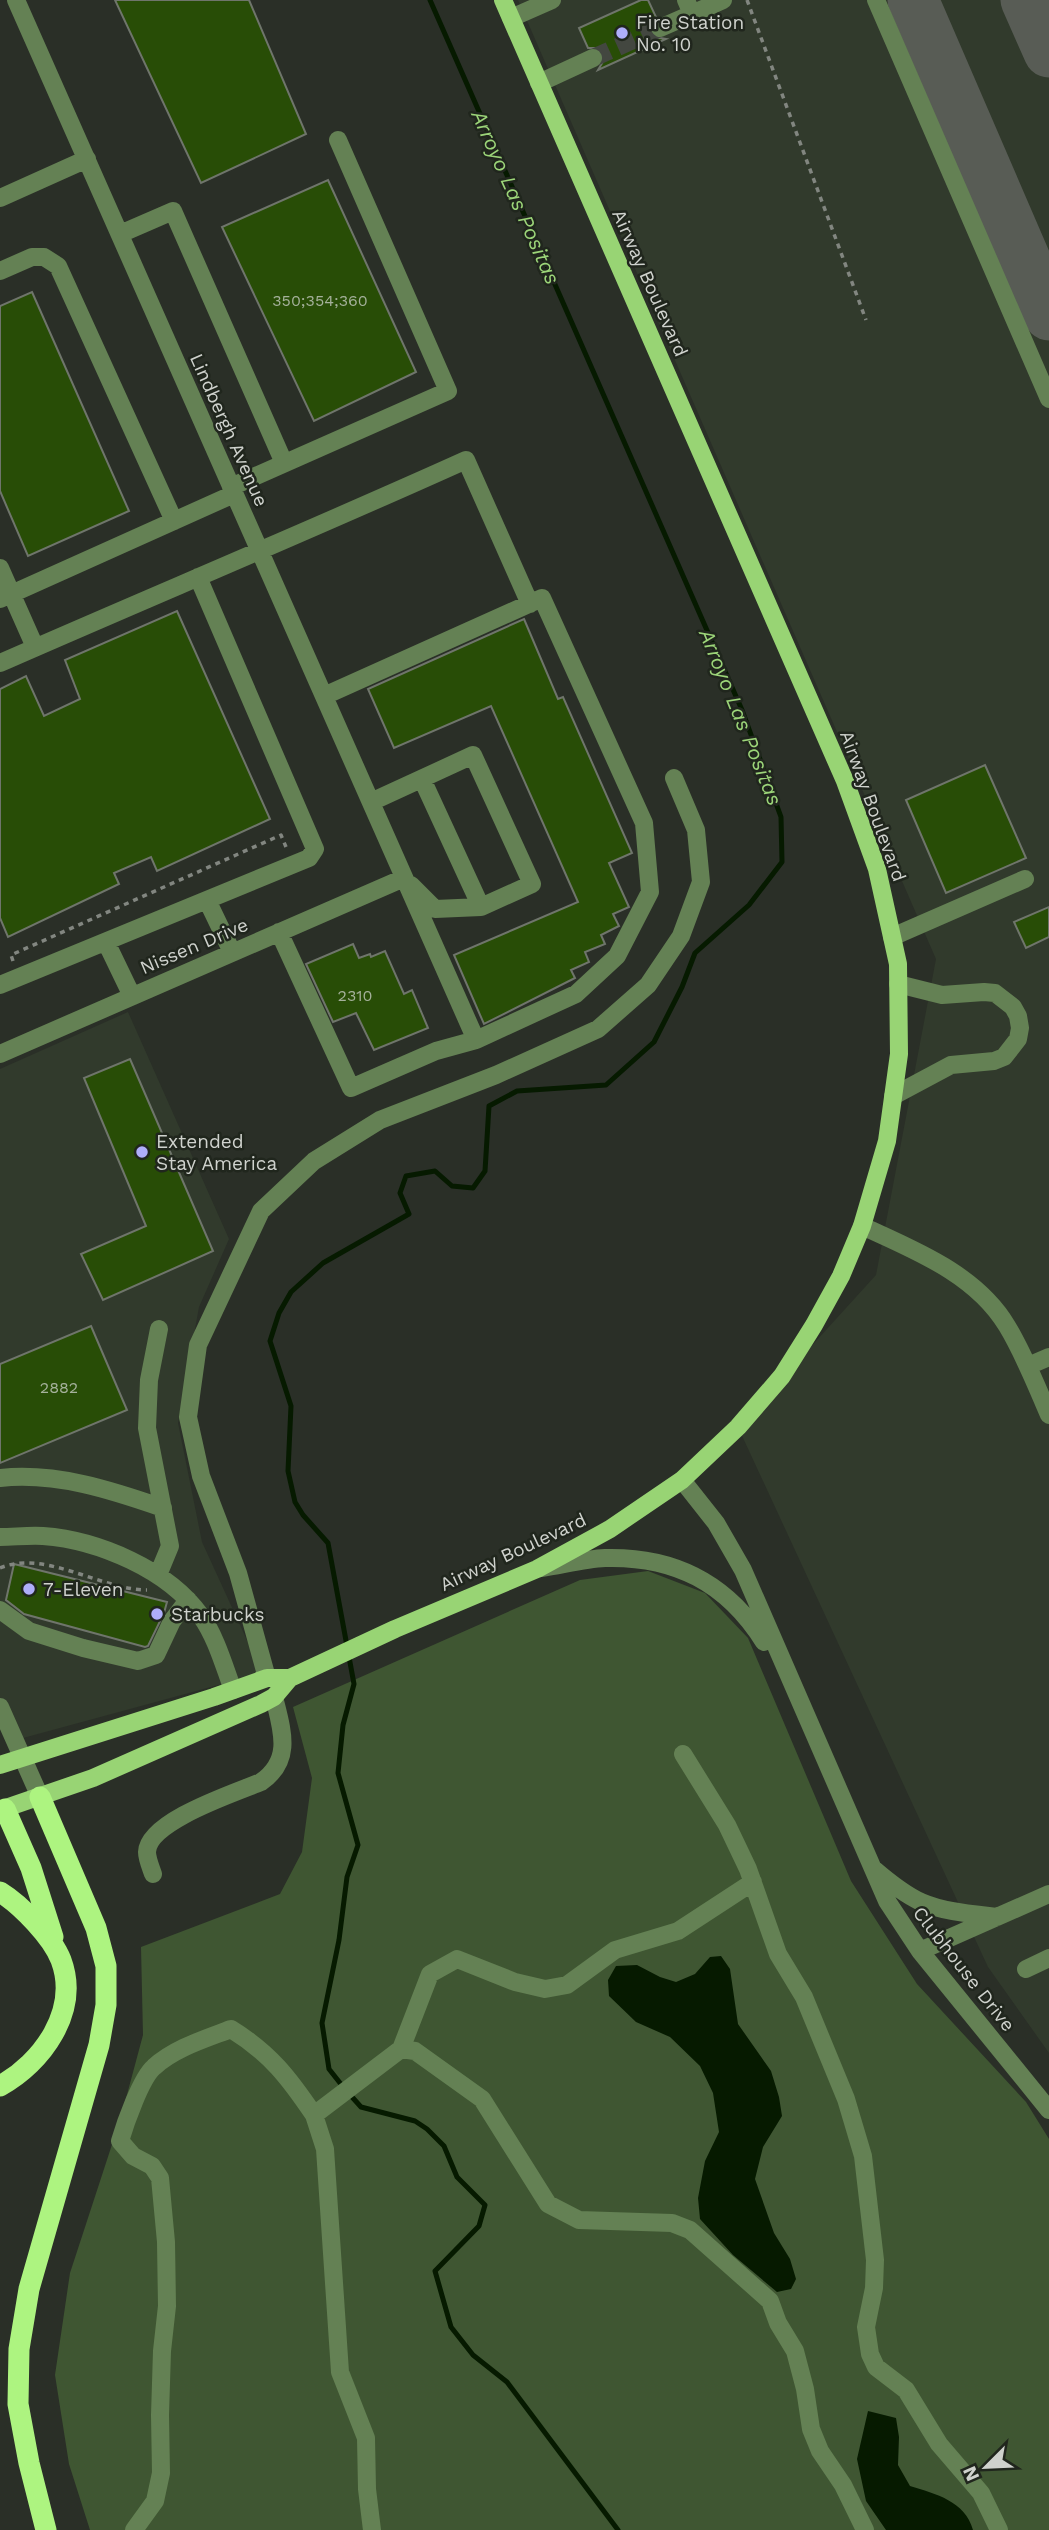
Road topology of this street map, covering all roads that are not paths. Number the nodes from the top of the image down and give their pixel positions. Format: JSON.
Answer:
{"nodes":[{"id":1,"x":16,"y":0,"type":"edge"},
{"id":2,"x":503,"y":0,"type":"edge"},
{"id":3,"x":552,"y":0,"type":"edge"},
{"id":4,"x":723,"y":0,"type":"edge"},
{"id":5,"x":876,"y":0,"type":"edge"},
{"id":6,"x":689,"y":7,"type":"edge"},
{"id":7,"x":511,"y":19,"type":"junction"},
{"id":8,"x":660,"y":28,"type":"tunnel mouth"},
{"id":9,"x":593,"y":58,"type":"tunnel mouth"},
{"id":10,"x":539,"y":83,"type":"junction"},
{"id":11,"x":338,"y":140,"type":"dead end"},
{"id":12,"x":87,"y":159,"type":"junction"},
{"id":13,"x":0,"y":198,"type":"edge"},
{"id":14,"x":120,"y":234,"type":"junction"},
{"id":15,"x":0,"y":271,"type":"edge"},
{"id":16,"x":1049,"y":399,"type":"edge"},
{"id":17,"x":284,"y":463,"type":"junction"},
{"id":18,"x":233,"y":491,"type":"junction"},
{"id":19,"x":174,"y":521,"type":"junction"},
{"id":20,"x":260,"y":552,"type":"junction"},
{"id":21,"x":0,"y":568,"type":"edge"},
{"id":22,"x":198,"y":577,"type":"junction"},
{"id":23,"x":6,"y":597,"type":"edge"},
{"id":24,"x":530,"y":604,"type":"junction"},
{"id":25,"x":35,"y":647,"type":"junction"},
{"id":26,"x":0,"y":663,"type":"edge"},
{"id":27,"x":324,"y":696,"type":"junction"},
{"id":28,"x":674,"y":778,"type":"dead end"},
{"id":29,"x":422,"y":779,"type":"junction"},
{"id":30,"x":370,"y":802,"type":"junction"},
{"id":31,"x":404,"y":878,"type":"junction"},
{"id":32,"x":1025,"y":879,"type":"dead end"},
{"id":33,"x":207,"y":900,"type":"junction"},
{"id":34,"x":481,"y":907,"type":"junction"},
{"id":35,"x":279,"y":932,"type":"junction"},
{"id":36,"x":892,"y":937,"type":"junction"},
{"id":37,"x":106,"y":942,"type":"junction"},
{"id":38,"x":232,"y":952,"type":"junction"},
{"id":39,"x":898,"y":984,"type":"junction"},
{"id":40,"x":0,"y":985,"type":"edge"},
{"id":41,"x":132,"y":996,"type":"junction"},
{"id":42,"x":476,"y":1040,"type":"junction"},
{"id":43,"x":0,"y":1054,"type":"edge"},
{"id":44,"x":893,"y":1096,"type":"junction"},
{"id":45,"x":862,"y":1226,"type":"junction"},
{"id":46,"x":159,"y":1329,"type":"dead end"},
{"id":47,"x":1049,"y":1357,"type":"edge"},
{"id":48,"x":1028,"y":1366,"type":"junction"},
{"id":49,"x":1049,"y":1415,"type":"edge"},
{"id":50,"x":0,"y":1478,"type":"edge"},
{"id":51,"x":682,"y":1480,"type":"junction"},
{"id":52,"x":163,"y":1507,"type":"junction"},
{"id":53,"x":0,"y":1537,"type":"edge"},
{"id":54,"x":537,"y":1569,"type":"junction"},
{"id":55,"x":154,"y":1583,"type":"junction"},
{"id":56,"x":188,"y":1600,"type":"junction"},
{"id":57,"x":0,"y":1610,"type":"edge"},
{"id":58,"x":267,"y":1678,"type":"junction"},
{"id":59,"x":290,"y":1678,"type":"junction"},
{"id":60,"x":233,"y":1690,"type":"junction"},
{"id":61,"x":795,"y":1690,"type":"junction"},
{"id":62,"x":274,"y":1697,"type":"junction"},
{"id":63,"x":0,"y":1707,"type":"edge"},
{"id":64,"x":683,"y":1754,"type":"dead end"},
{"id":65,"x":22,"y":1757,"type":"junction"},
{"id":66,"x":0,"y":1765,"type":"edge"},
{"id":67,"x":40,"y":1797,"type":"junction"},
{"id":68,"x":2,"y":1806,"type":"edge"},
{"id":69,"x":871,"y":1867,"type":"junction"},
{"id":70,"x":153,"y":1874,"type":"dead end"},
{"id":71,"x":753,"y":1882,"type":"junction"},
{"id":72,"x":0,"y":1892,"type":"edge"},
{"id":73,"x":1049,"y":1894,"type":"edge"},
{"id":74,"x":997,"y":1917,"type":"junction"},
{"id":75,"x":920,"y":1951,"type":"junction"},
{"id":76,"x":1049,"y":1958,"type":"edge"},
{"id":77,"x":61,"y":1960,"type":"junction"},
{"id":78,"x":1026,"y":1969,"type":"dead end"},
{"id":79,"x":396,"y":2053,"type":"junction"},
{"id":80,"x":0,"y":2086,"type":"edge"},
{"id":81,"x":1049,"y":2110,"type":"edge"},
{"id":82,"x":318,"y":2112,"type":"junction"},
{"id":83,"x":46,"y":2530,"type":"edge"},
{"id":84,"x":134,"y":2530,"type":"edge"},
{"id":85,"x":372,"y":2530,"type":"edge"},
{"id":86,"x":865,"y":2530,"type":"edge"},
{"id":87,"x":999,"y":2530,"type":"edge"}],
"edges":[{"from":1,"to":12,"type":"street","name":"Lindbergh Avenue"},
{"from":2,"to":7,"type":"main road","name":"Airway Boulevard"},
{"from":3,"to":7,"type":"street"},
{"from":4,"to":6,"type":"street"},
{"from":5,"to":16,"type":"street"},
{"from":6,"to":8,"type":"street"},
{"from":7,"to":10,"type":"main road","name":"Airway Boulevard"},
{"from":9,"to":10,"type":"street"},
{"from":10,"to":36,"type":"main road","name":"Airway Boulevard"},
{"from":11,"to":17,"type":"street"},
{"from":12,"to":13,"type":"street"},
{"from":12,"to":14,"type":"street","name":"Lindbergh Avenue"},
{"from":14,"to":17,"type":"street"},
{"from":14,"to":18,"type":"street","name":"Lindbergh Avenue"},
{"from":15,"to":19,"type":"street"},
{"from":17,"to":18,"type":"street"},
{"from":18,"to":19,"type":"street"},
{"from":18,"to":20,"type":"street","name":"Lindbergh Avenue"},
{"from":19,"to":23,"type":"street"},
{"from":20,"to":22,"type":"street"},
{"from":20,"to":24,"type":"street"},
{"from":20,"to":27,"type":"street","name":"Lindbergh Avenue"},
{"from":21,"to":23,"type":"street"},
{"from":22,"to":25,"type":"street"},
{"from":22,"to":33,"type":"street"},
{"from":23,"to":25,"type":"street"},
{"from":24,"to":27,"type":"street"},
{"from":24,"to":42,"type":"street"},
{"from":25,"to":26,"type":"street"},
{"from":27,"to":30,"type":"street","name":"Lindbergh Avenue"},
{"from":28,"to":58,"type":"street"},
{"from":29,"to":30,"type":"street"},
{"from":29,"to":34,"type":"street"},
{"from":29,"to":34,"type":"street"},
{"from":30,"to":31,"type":"street","name":"Lindbergh Avenue"},
{"from":31,"to":34,"type":"street"},
{"from":31,"to":35,"type":"street","name":"Nissen Drive"},
{"from":31,"to":42,"type":"street","name":"Lindbergh Avenue"},
{"from":32,"to":36,"type":"street"},
{"from":33,"to":37,"type":"street"},
{"from":33,"to":38,"type":"street"},
{"from":35,"to":38,"type":"street","name":"Nissen Drive"},
{"from":35,"to":42,"type":"street"},
{"from":36,"to":39,"type":"main road","name":"Airway Boulevard"},
{"from":37,"to":40,"type":"street"},
{"from":37,"to":41,"type":"street"},
{"from":38,"to":41,"type":"street","name":"Nissen Drive"},
{"from":39,"to":44,"type":"main road","name":"Airway Boulevard"},
{"from":39,"to":44,"type":"street"},
{"from":41,"to":43,"type":"street","name":"Nissen Drive"},
{"from":44,"to":45,"type":"main road","name":"Airway Boulevard"},
{"from":45,"to":48,"type":"street"},
{"from":45,"to":51,"type":"main road","name":"Airway Boulevard"},
{"from":46,"to":52,"type":"street"},
{"from":47,"to":48,"type":"street"},
{"from":48,"to":49,"type":"street"},
{"from":50,"to":52,"type":"street"},
{"from":51,"to":54,"type":"main road","name":"Airway Boulevard"},
{"from":51,"to":61,"type":"street","name":"Clubhouse Drive"},
{"from":52,"to":55,"type":"street"},
{"from":53,"to":55,"type":"street"},
{"from":54,"to":59,"type":"main road","name":"Airway Boulevard"},
{"from":54,"to":61,"type":"street","name":"Clubhouse Drive"},
{"from":55,"to":56,"type":"street"},
{"from":56,"to":57,"type":"street"},
{"from":56,"to":60,"type":"street"},
{"from":58,"to":59,"type":"main road","name":"Airway Boulevard"},
{"from":58,"to":60,"type":"main road","name":"Airway Boulevard"},
{"from":59,"to":62,"type":"main road","name":"Airway Boulevard"},
{"from":60,"to":65,"type":"main road","name":"Airway Boulevard"},
{"from":61,"to":69,"type":"street","name":"Clubhouse Drive"},
{"from":62,"to":67,"type":"main road","name":"Airway Boulevard"},
{"from":62,"to":70,"type":"street"},
{"from":63,"to":65,"type":"street"},
{"from":64,"to":71,"type":"street"},
{"from":65,"to":66,"type":"main road","name":"Airway Boulevard"},
{"from":65,"to":67,"type":"street"},
{"from":67,"to":68,"type":"main road","name":"Airway Boulevard"},
{"from":67,"to":83,"type":"highway"},
{"from":68,"to":77,"type":"highway"},
{"from":69,"to":74,"type":"street"},
{"from":69,"to":75,"type":"street","name":"Clubhouse Drive"},
{"from":71,"to":79,"type":"street"},
{"from":71,"to":87,"type":"street"},
{"from":72,"to":77,"type":"highway"},
{"from":73,"to":74,"type":"street"},
{"from":74,"to":75,"type":"street"},
{"from":75,"to":81,"type":"street","name":"Clubhouse Drive"},
{"from":76,"to":78,"type":"street"},
{"from":77,"to":80,"type":"highway"},
{"from":79,"to":82,"type":"street"},
{"from":79,"to":86,"type":"street"},
{"from":82,"to":84,"type":"street"},
{"from":82,"to":85,"type":"street"}]}
